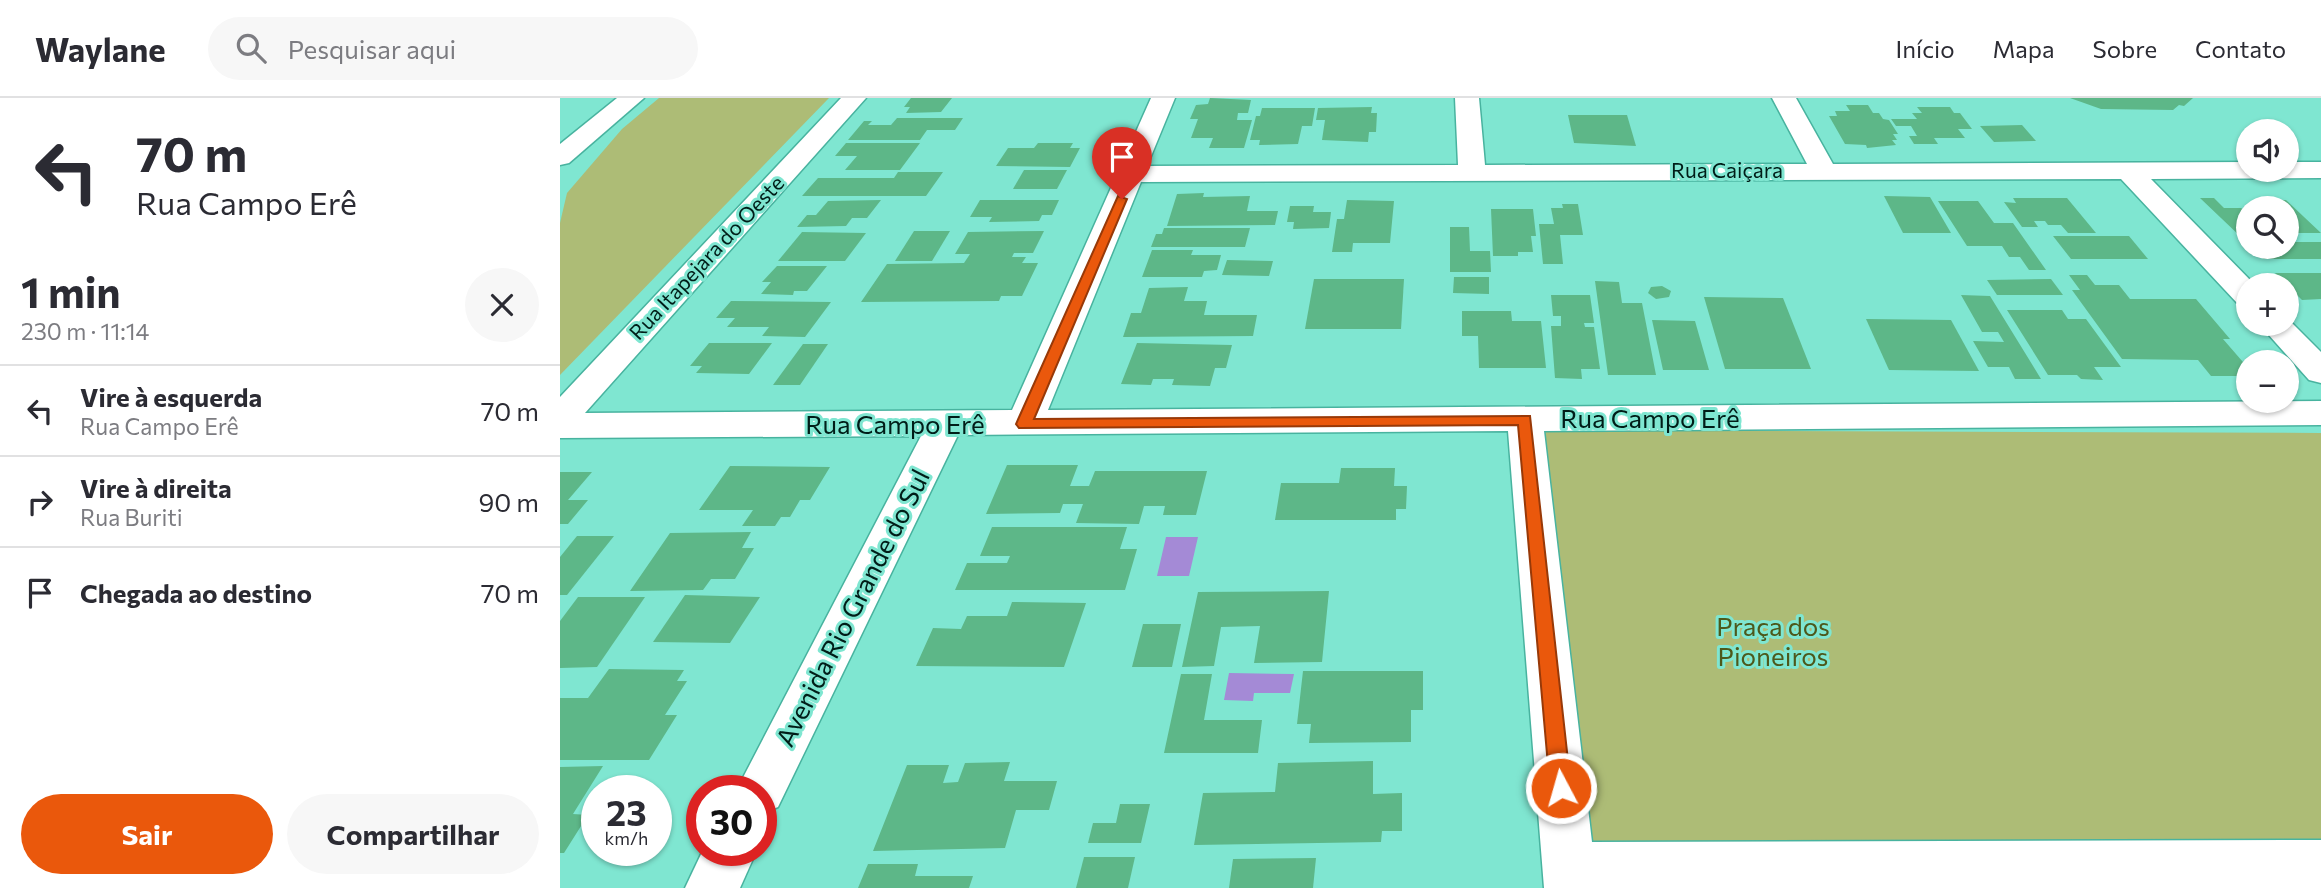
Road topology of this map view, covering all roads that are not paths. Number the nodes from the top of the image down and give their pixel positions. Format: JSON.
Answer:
{"nodes":[{"id":1,"x":632,"y":98,"type":"edge"},
{"id":2,"x":854,"y":98,"type":"edge"},
{"id":3,"x":1163,"y":98,"type":"edge"},
{"id":4,"x":1467,"y":98,"type":"edge"},
{"id":5,"x":1784,"y":98,"type":"edge"},
{"id":6,"x":560,"y":157,"type":"edge"},
{"id":7,"x":2128,"y":170,"type":"junction"},
{"id":8,"x":2321,"y":170,"type":"edge"},
{"id":9,"x":1824,"y":171,"type":"junction"},
{"id":10,"x":1472,"y":173,"type":"junction"},
{"id":11,"x":1133,"y":174,"type":"junction"},
{"id":12,"x":2236,"y":283,"type":"edge"},
{"id":13,"x":2286,"y":336,"type":"edge"},
{"id":14,"x":2321,"y":372,"type":"edge"},
{"id":15,"x":2321,"y":413,"type":"edge"},
{"id":16,"x":560,"y":419,"type":"edge"},
{"id":17,"x":1525,"y":420,"type":"junction"},
{"id":18,"x":1024,"y":424,"type":"junction"},
{"id":19,"x":945,"y":425,"type":"junction"},
{"id":20,"x":560,"y":426,"type":"edge"},
{"id":21,"x":769,"y":775,"type":"edge"},
{"id":22,"x":723,"y":866,"type":"edge"},
{"id":23,"x":2321,"y":866,"type":"edge"},
{"id":24,"x":1570,"y":878,"type":"edge"},
{"id":25,"x":712,"y":888,"type":"edge"}],
"edges":[{"from":1,"to":6,"type":"main road"},
{"from":2,"to":16,"type":"main road","name":"Rua Itapejara do Oeste"},
{"from":3,"to":11,"type":"main road"},
{"from":4,"to":10,"type":"main road"},
{"from":5,"to":9,"type":"main road"},
{"from":7,"to":8,"type":"main road","name":"Rua Caiçara"},
{"from":7,"to":9,"type":"main road","name":"Rua Caiçara"},
{"from":7,"to":12,"type":"main road"},
{"from":9,"to":10,"type":"main road","name":"Rua Caiçara"},
{"from":10,"to":11,"type":"main road","name":"Rua Caiçara"},
{"from":11,"to":18,"type":"main road"},
{"from":13,"to":14,"type":"main road"},
{"from":15,"to":17,"type":"main road","name":"Rua Campo Erê"},
{"from":17,"to":18,"type":"main road","name":"Rua Campo Erê"},
{"from":17,"to":24,"type":"main road"},
{"from":18,"to":19,"type":"main road","name":"Rua Campo Erê"},
{"from":19,"to":20,"type":"main road","name":"Rua Campo Erê"},
{"from":19,"to":21,"type":"main road","name":"Avenida Rio Grande do Sul"},
{"from":22,"to":25,"type":"main road"},
{"from":23,"to":24,"type":"main road"}]}
